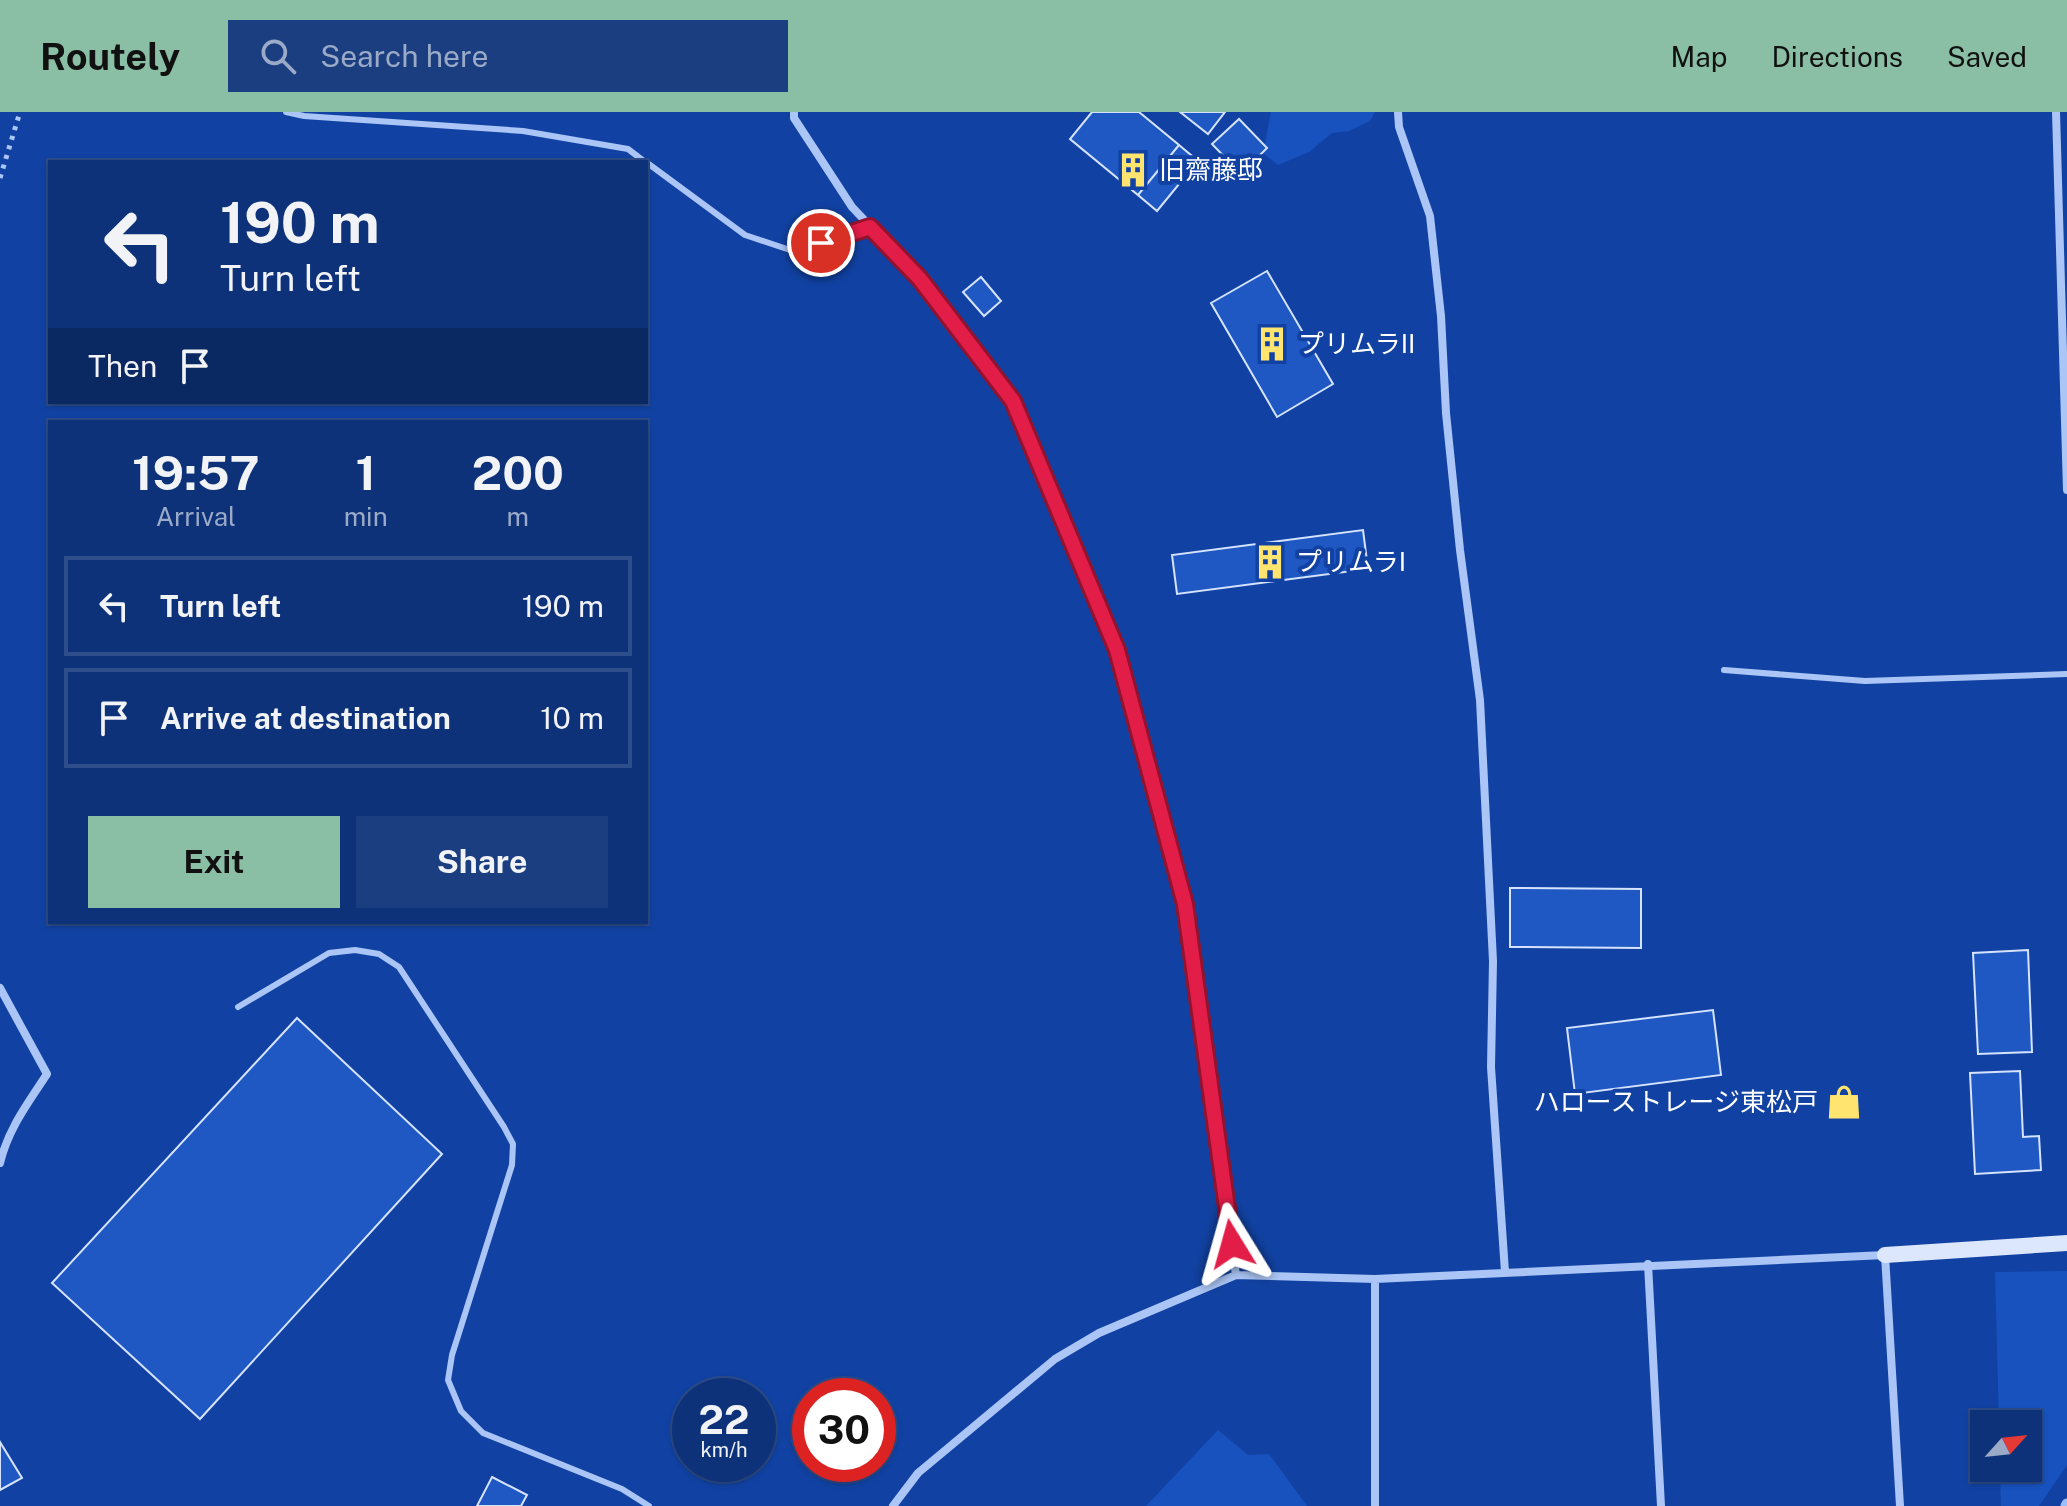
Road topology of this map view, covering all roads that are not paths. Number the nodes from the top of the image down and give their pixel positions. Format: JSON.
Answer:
{"nodes":[{"id":1,"x":286,"y":112,"type":"edge"},
{"id":2,"x":794,"y":112,"type":"edge"},
{"id":3,"x":1398,"y":112,"type":"edge"},
{"id":4,"x":2056,"y":112,"type":"edge"},
{"id":5,"x":2062,"y":136,"type":"edge"},
{"id":6,"x":643,"y":160,"type":"edge"},
{"id":7,"x":648,"y":163,"type":"edge"},
{"id":8,"x":870,"y":227,"type":"junction"},
{"id":9,"x":2067,"y":490,"type":"edge"},
{"id":10,"x":1724,"y":670,"type":"dead end"},
{"id":11,"x":2067,"y":674,"type":"edge"},
{"id":12,"x":0,"y":988,"type":"edge"},
{"id":13,"x":238,"y":1007,"type":"dead end"},
{"id":14,"x":0,"y":1163,"type":"edge"},
{"id":15,"x":2067,"y":1243,"type":"edge"},
{"id":16,"x":1885,"y":1255,"type":"junction"},
{"id":17,"x":1648,"y":1264,"type":"junction"},
{"id":18,"x":1505,"y":1272,"type":"junction"},
{"id":19,"x":1236,"y":1275,"type":"junction"},
{"id":20,"x":1375,"y":1279,"type":"junction"},
{"id":21,"x":649,"y":1506,"type":"edge"},
{"id":22,"x":893,"y":1506,"type":"edge"},
{"id":23,"x":1375,"y":1506,"type":"edge"},
{"id":24,"x":1661,"y":1506,"type":"edge"},
{"id":25,"x":1900,"y":1506,"type":"edge"}],
"edges":[{"from":1,"to":6,"type":"lane"},
{"from":2,"to":8,"type":"street"},
{"from":3,"to":18,"type":"street"},
{"from":4,"to":5,"type":"street"},
{"from":5,"to":9,"type":"street"},
{"from":7,"to":8,"type":"lane"},
{"from":8,"to":19,"type":"street"},
{"from":10,"to":11,"type":"lane"},
{"from":12,"to":14,"type":"street"},
{"from":13,"to":21,"type":"lane"},
{"from":15,"to":16,"type":"street"},
{"from":16,"to":17,"type":"street"},
{"from":16,"to":25,"type":"street"},
{"from":17,"to":18,"type":"street"},
{"from":17,"to":24,"type":"street"},
{"from":18,"to":20,"type":"street"},
{"from":19,"to":20,"type":"street"},
{"from":19,"to":22,"type":"street"},
{"from":20,"to":23,"type":"street"}]}
